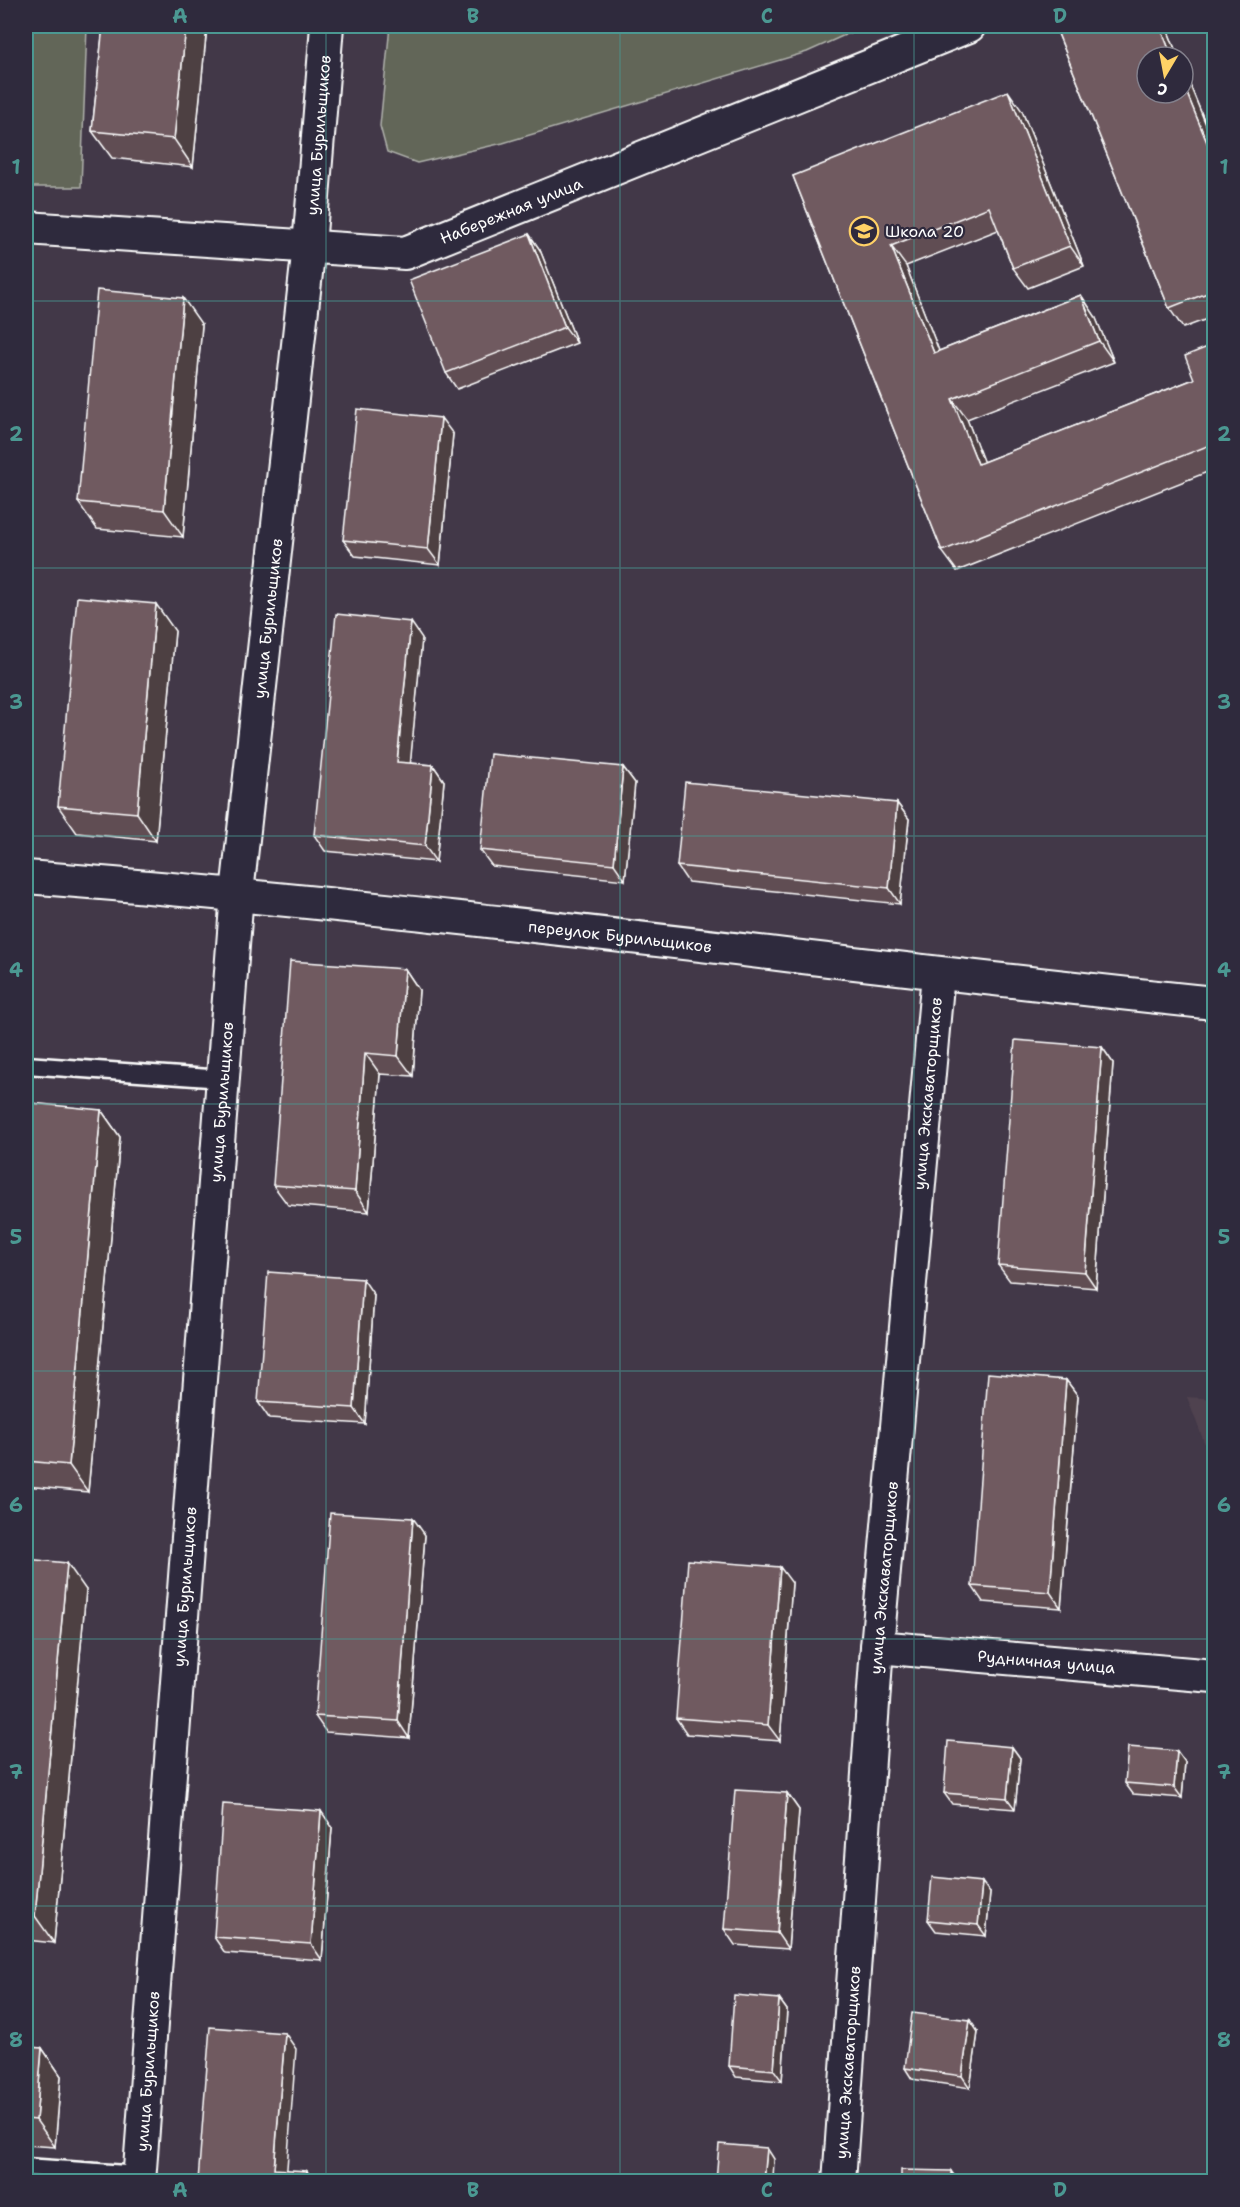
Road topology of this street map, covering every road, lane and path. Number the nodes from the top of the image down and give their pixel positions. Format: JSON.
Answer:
{"nodes":[{"id":1,"x":327,"y":26,"type":"edge"},
{"id":2,"x":969,"y":26,"type":"edge"},
{"id":3,"x":26,"y":228,"type":"edge"},
{"id":4,"x":309,"y":246,"type":"junction"},
{"id":5,"x":26,"y":877,"type":"edge"},
{"id":6,"x":237,"y":893,"type":"junction"},
{"id":7,"x":938,"y":975,"type":"junction"},
{"id":8,"x":1215,"y":1003,"type":"edge"},
{"id":9,"x":26,"y":1065,"type":"edge"},
{"id":10,"x":223,"y":1079,"type":"junction"},
{"id":11,"x":877,"y":1647,"type":"junction"},
{"id":12,"x":1215,"y":1676,"type":"edge"},
{"id":13,"x":26,"y":2167,"type":"edge"},
{"id":14,"x":139,"y":2178,"type":"edge"},
{"id":15,"x":839,"y":2181,"type":"edge"}],
"edges":[{"from":1,"to":4,"type":"street","name":"улица Бурильщиков"},
{"from":2,"to":4,"type":"street","name":"Набережная улица"},
{"from":3,"to":4,"type":"street","name":"Набережная улица"},
{"from":4,"to":6,"type":"street","name":"улица Бурильщиков"},
{"from":5,"to":6,"type":"street","name":"переулок Бурильщиков"},
{"from":6,"to":7,"type":"street","name":"переулок Бурильщиков"},
{"from":6,"to":10,"type":"street","name":"улица Бурильщиков"},
{"from":7,"to":8,"type":"street","name":"переулок Бурильщиков"},
{"from":7,"to":11,"type":"street","name":"улица Экскаваторщиков"},
{"from":9,"to":10,"type":"lane"},
{"from":10,"to":14,"type":"street","name":"улица Бурильщиков"},
{"from":11,"to":12,"type":"street","name":"Рудничная улица"},
{"from":11,"to":15,"type":"street","name":"улица Экскаваторщиков"},
{"from":13,"to":14,"type":"lane"}]}
